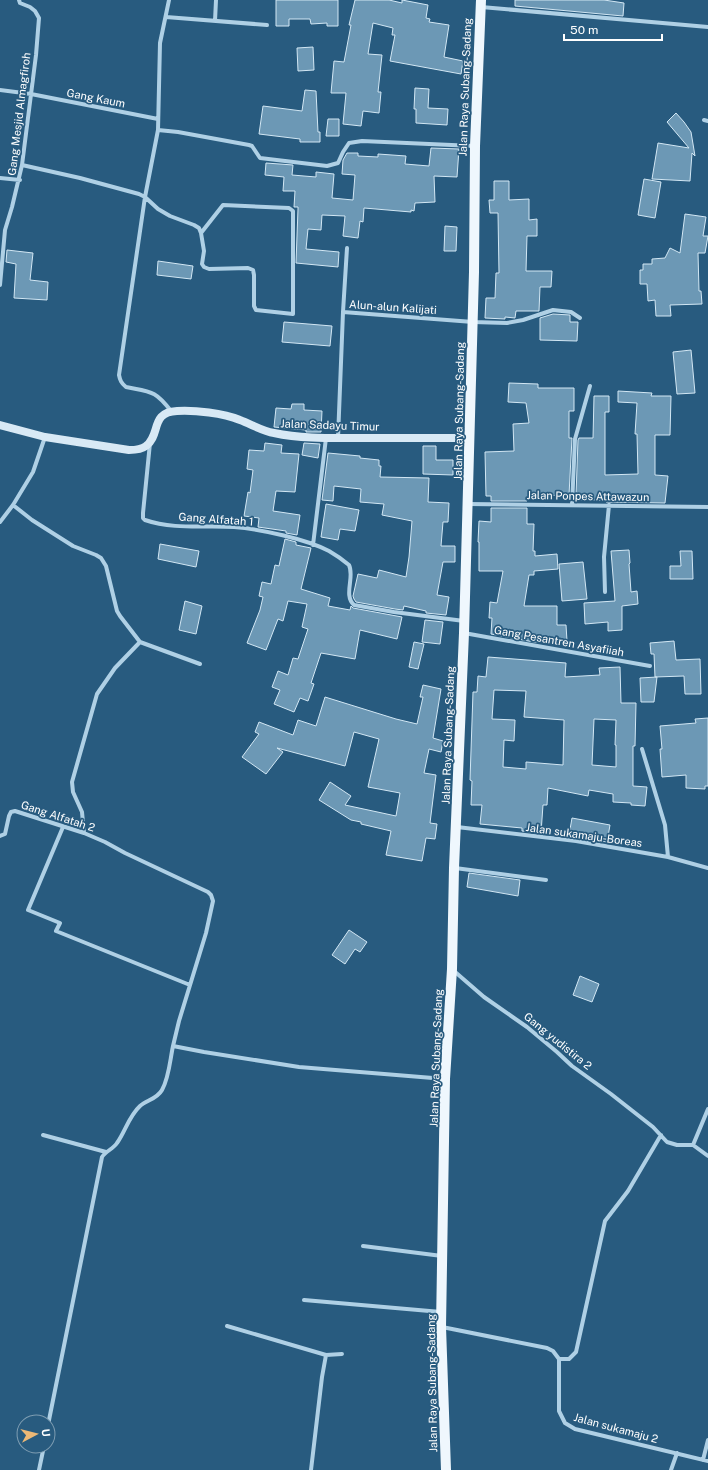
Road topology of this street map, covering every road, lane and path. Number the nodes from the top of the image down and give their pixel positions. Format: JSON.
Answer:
{"nodes":[{"id":1,"x":19,"y":0,"type":"edge"},
{"id":2,"x":169,"y":0,"type":"edge"},
{"id":3,"x":216,"y":0,"type":"edge"},
{"id":4,"x":480,"y":4,"type":"edge"},
{"id":5,"x":166,"y":17,"type":"junction"},
{"id":6,"x":214,"y":21,"type":"junction"},
{"id":7,"x":267,"y":25,"type":"dead end"},
{"id":8,"x":708,"y":27,"type":"edge"},
{"id":9,"x":0,"y":90,"type":"edge"},
{"id":10,"x":31,"y":94,"type":"junction"},
{"id":11,"x":158,"y":119,"type":"junction"},
{"id":12,"x":158,"y":130,"type":"junction"},
{"id":13,"x":475,"y":146,"type":"junction"},
{"id":14,"x":22,"y":165,"type":"junction"},
{"id":15,"x":0,"y":178,"type":"edge"},
{"id":16,"x":20,"y":180,"type":"junction"},
{"id":17,"x":145,"y":197,"type":"junction"},
{"id":18,"x":201,"y":233,"type":"junction"},
{"id":19,"x":347,"y":248,"type":"dead end"},
{"id":20,"x":0,"y":285,"type":"edge"},
{"id":21,"x":343,"y":312,"type":"junction"},
{"id":22,"x":580,"y":318,"type":"dead end"},
{"id":23,"x":473,"y":322,"type":"junction"},
{"id":24,"x":590,"y":386,"type":"dead end"},
{"id":25,"x":171,"y":411,"type":"junction"},
{"id":26,"x":0,"y":425,"type":"edge"},
{"id":27,"x":45,"y":437,"type":"junction"},
{"id":28,"x":326,"y":438,"type":"junction"},
{"id":29,"x":338,"y":438,"type":"junction"},
{"id":30,"x":470,"y":438,"type":"junction"},
{"id":31,"x":150,"y":442,"type":"junction"},
{"id":32,"x":468,"y":504,"type":"junction"},
{"id":33,"x":13,"y":505,"type":"junction"},
{"id":34,"x":572,"y":505,"type":"junction"},
{"id":35,"x":608,"y":505,"type":"junction"},
{"id":36,"x":708,"y":507,"type":"edge"},
{"id":37,"x":0,"y":522,"type":"edge"},
{"id":38,"x":313,"y":545,"type":"junction"},
{"id":39,"x":605,"y":592,"type":"dead end"},
{"id":40,"x":464,"y":621,"type":"junction"},
{"id":41,"x":464,"y":633,"type":"junction"},
{"id":42,"x":140,"y":642,"type":"junction"},
{"id":43,"x":200,"y":664,"type":"dead end"},
{"id":44,"x":650,"y":666,"type":"dead end"},
{"id":45,"x":642,"y":749,"type":"dead end"},
{"id":46,"x":63,"y":826,"type":"junction"},
{"id":47,"x":456,"y":827,"type":"junction"},
{"id":48,"x":84,"y":833,"type":"junction"},
{"id":49,"x":0,"y":836,"type":"edge"},
{"id":50,"x":668,"y":857,"type":"junction"},
{"id":51,"x":454,"y":868,"type":"junction"},
{"id":52,"x":708,"y":868,"type":"edge"},
{"id":53,"x":546,"y":880,"type":"dead end"},
{"id":54,"x":452,"y":969,"type":"junction"},
{"id":55,"x":190,"y":985,"type":"junction"},
{"id":56,"x":173,"y":1046,"type":"junction"},
{"id":57,"x":445,"y":1079,"type":"junction"},
{"id":58,"x":708,"y":1109,"type":"edge"},
{"id":59,"x":43,"y":1135,"type":"dead end"},
{"id":60,"x":661,"y":1136,"type":"junction"},
{"id":61,"x":693,"y":1145,"type":"junction"},
{"id":62,"x":106,"y":1152,"type":"junction"},
{"id":63,"x":708,"y":1156,"type":"edge"},
{"id":64,"x":363,"y":1246,"type":"dead end"},
{"id":65,"x":443,"y":1256,"type":"junction"},
{"id":66,"x":304,"y":1300,"type":"dead end"},
{"id":67,"x":442,"y":1312,"type":"junction"},
{"id":68,"x":227,"y":1326,"type":"dead end"},
{"id":69,"x":441,"y":1327,"type":"junction"},
{"id":70,"x":342,"y":1354,"type":"dead end"},
{"id":71,"x":326,"y":1355,"type":"junction"},
{"id":72,"x":559,"y":1359,"type":"junction"},
{"id":73,"x":50,"y":1414,"type":"edge"},
{"id":74,"x":708,"y":1440,"type":"edge"},
{"id":75,"x":677,"y":1453,"type":"junction"},
{"id":76,"x":42,"y":1454,"type":"edge"},
{"id":77,"x":703,"y":1460,"type":"junction"},
{"id":78,"x":708,"y":1461,"type":"edge"},
{"id":79,"x":39,"y":1470,"type":"edge"},
{"id":80,"x":310,"y":1470,"type":"edge"},
{"id":81,"x":446,"y":1470,"type":"edge"},
{"id":82,"x":671,"y":1470,"type":"edge"}],
"edges":[{"from":1,"to":10,"type":"street","name":"Gang Mesjid Almagfiroh"},
{"from":2,"to":5,"type":"street"},
{"from":3,"to":6,"type":"street"},
{"from":4,"to":8,"type":"street"},
{"from":4,"to":13,"type":"main road","name":"Jalan Raya Subang-Sadang"},
{"from":5,"to":6,"type":"street"},
{"from":5,"to":11,"type":"street"},
{"from":6,"to":7,"type":"street"},
{"from":9,"to":10,"type":"street","name":"Gang Kaum"},
{"from":10,"to":11,"type":"street","name":"Gang Kaum"},
{"from":10,"to":14,"type":"street","name":"Gang Mesjid Almagfiroh"},
{"from":11,"to":12,"type":"street"},
{"from":12,"to":13,"type":"street"},
{"from":12,"to":17,"type":"street"},
{"from":13,"to":23,"type":"main road","name":"Jalan Raya Subang-Sadang"},
{"from":14,"to":16,"type":"street","name":"Gang Mesjid Almagfiroh"},
{"from":14,"to":17,"type":"street"},
{"from":15,"to":16,"type":"street"},
{"from":16,"to":20,"type":"street","name":"Gang Mesjid Almagfiroh"},
{"from":17,"to":18,"type":"street"},
{"from":17,"to":25,"type":"street"},
{"from":18,"to":18,"type":"street"},
{"from":19,"to":21,"type":"street"},
{"from":21,"to":23,"type":"street","name":"Alun-alun Kalijati"},
{"from":21,"to":29,"type":"street","name":"Alun-alun Kalijati"},
{"from":22,"to":23,"type":"street","name":"Alun-alun Kalijati"},
{"from":23,"to":30,"type":"main road","name":"Jalan Raya Subang-Sadang"},
{"from":24,"to":34,"type":"street"},
{"from":25,"to":28,"type":"street","name":"Jalan Sadayu Timur"},
{"from":25,"to":31,"type":"street"},
{"from":26,"to":27,"type":"street"},
{"from":27,"to":31,"type":"street"},
{"from":27,"to":33,"type":"street"},
{"from":28,"to":29,"type":"street","name":"Jalan Sadayu Timur"},
{"from":28,"to":38,"type":"street"},
{"from":29,"to":30,"type":"street","name":"Jalan Sadayu Timur"},
{"from":30,"to":32,"type":"main road","name":"Jalan Raya Subang-Sadang"},
{"from":31,"to":38,"type":"street","name":"Gang Alfatah 1"},
{"from":32,"to":34,"type":"street","name":"Jalan Ponpes Attawazun"},
{"from":32,"to":40,"type":"main road","name":"Jalan Raya Subang-Sadang"},
{"from":33,"to":37,"type":"street"},
{"from":33,"to":42,"type":"street"},
{"from":34,"to":35,"type":"street","name":"Jalan Ponpes Attawazun"},
{"from":35,"to":36,"type":"street","name":"Jalan Ponpes Attawazun"},
{"from":35,"to":39,"type":"street"},
{"from":38,"to":40,"type":"street","name":"Gang Alfatah 1"},
{"from":40,"to":41,"type":"main road","name":"Jalan Raya Subang-Sadang"},
{"from":41,"to":44,"type":"street","name":"Gang Pesantren Asyafiiah"},
{"from":41,"to":47,"type":"main road","name":"Jalan Raya Subang-Sadang"},
{"from":42,"to":43,"type":"street"},
{"from":42,"to":48,"type":"street"},
{"from":45,"to":50,"type":"street"},
{"from":46,"to":48,"type":"street","name":"Gang Alfatah 2"},
{"from":46,"to":49,"type":"street","name":"Gang Alfatah 2"},
{"from":46,"to":55,"type":"street"},
{"from":47,"to":50,"type":"street","name":"Jalan sukamaju-Boreas"},
{"from":47,"to":51,"type":"main road","name":"Jalan Raya Subang-Sadang"},
{"from":48,"to":55,"type":"street","name":"Gang Alfatah 2"},
{"from":50,"to":52,"type":"street","name":"Jalan sukamaju-Boreas"},
{"from":51,"to":53,"type":"street"},
{"from":51,"to":54,"type":"main road","name":"Jalan Raya Subang-Sadang"},
{"from":54,"to":57,"type":"main road","name":"Jalan Raya Subang-Sadang"},
{"from":54,"to":60,"type":"street","name":"Gang yudistira 2"},
{"from":55,"to":56,"type":"street"},
{"from":56,"to":57,"type":"street"},
{"from":56,"to":62,"type":"street"},
{"from":57,"to":65,"type":"main road","name":"Jalan Raya Subang-Sadang"},
{"from":58,"to":61,"type":"street"},
{"from":59,"to":62,"type":"street"},
{"from":60,"to":61,"type":"street"},
{"from":60,"to":72,"type":"street"},
{"from":61,"to":63,"type":"street"},
{"from":62,"to":73,"type":"street"},
{"from":64,"to":65,"type":"street"},
{"from":65,"to":67,"type":"main road","name":"Jalan Raya Subang-Sadang"},
{"from":66,"to":67,"type":"street"},
{"from":67,"to":69,"type":"main road","name":"Jalan Raya Subang-Sadang"},
{"from":68,"to":71,"type":"street"},
{"from":69,"to":72,"type":"street"},
{"from":69,"to":81,"type":"main road","name":"Jalan Raya Subang-Sadang"},
{"from":70,"to":71,"type":"street"},
{"from":71,"to":80,"type":"street"},
{"from":72,"to":75,"type":"street","name":"Jalan sukamaju 2"},
{"from":74,"to":77,"type":"street"},
{"from":75,"to":77,"type":"street","name":"Jalan sukamaju 2"},
{"from":75,"to":82,"type":"street"},
{"from":76,"to":79,"type":"street"},
{"from":77,"to":78,"type":"street","name":"Jalan sukamaju 2"}]}
